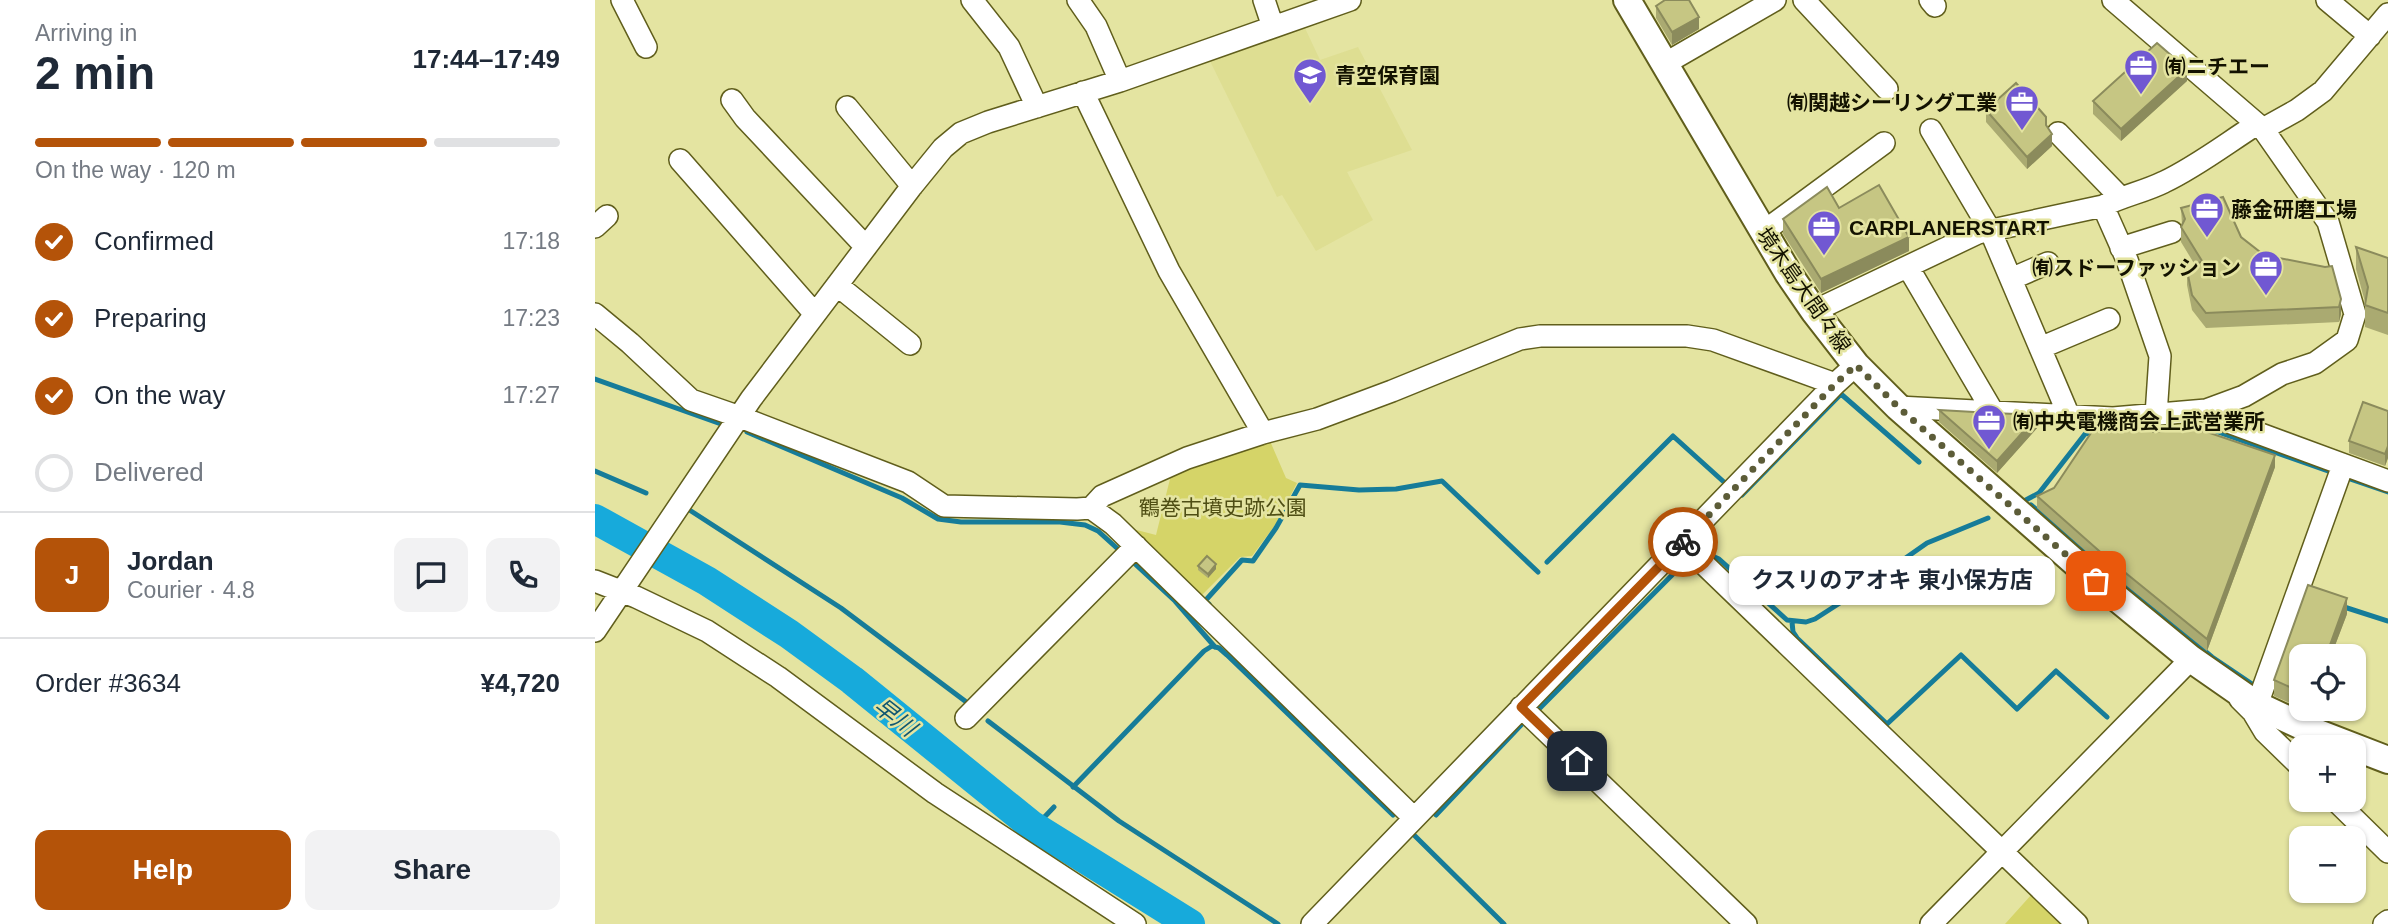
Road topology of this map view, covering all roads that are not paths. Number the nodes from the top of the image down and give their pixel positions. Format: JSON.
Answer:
{"nodes":[{"id":1,"x":622,"y":0,"type":"edge"},
{"id":2,"x":972,"y":0,"type":"edge"},
{"id":3,"x":1078,"y":0,"type":"edge"},
{"id":4,"x":1264,"y":0,"type":"edge"},
{"id":5,"x":1350,"y":0,"type":"edge"},
{"id":6,"x":1627,"y":0,"type":"edge"},
{"id":7,"x":1775,"y":0,"type":"edge"},
{"id":8,"x":1804,"y":0,"type":"edge"},
{"id":9,"x":2113,"y":0,"type":"edge"},
{"id":10,"x":2327,"y":0,"type":"edge"},
{"id":11,"x":2388,"y":14,"type":"edge"},
{"id":12,"x":1273,"y":27,"type":"junction"},
{"id":13,"x":2370,"y":36,"type":"junction"},
{"id":14,"x":646,"y":47,"type":"dead end"},
{"id":15,"x":1666,"y":63,"type":"junction"},
{"id":16,"x":1120,"y":81,"type":"junction"},
{"id":17,"x":1887,"y":89,"type":"dead end"},
{"id":18,"x":1083,"y":92,"type":"junction"},
{"id":19,"x":732,"y":100,"type":"dead end"},
{"id":20,"x":846,"y":107,"type":"dead end"},
{"id":21,"x":1037,"y":107,"type":"junction"},
{"id":22,"x":2260,"y":126,"type":"junction"},
{"id":23,"x":1931,"y":130,"type":"dead end"},
{"id":24,"x":2058,"y":133,"type":"dead end"},
{"id":25,"x":1884,"y":143,"type":"dead end"},
{"id":26,"x":680,"y":160,"type":"dead end"},
{"id":27,"x":912,"y":186,"type":"junction"},
{"id":28,"x":2111,"y":202,"type":"junction"},
{"id":29,"x":1990,"y":230,"type":"junction"},
{"id":30,"x":1763,"y":232,"type":"junction"},
{"id":31,"x":2172,"y":232,"type":"dead end"},
{"id":32,"x":866,"y":247,"type":"junction"},
{"id":33,"x":2121,"y":248,"type":"junction"},
{"id":34,"x":2048,"y":263,"type":"dead end"},
{"id":35,"x":1908,"y":267,"type":"junction"},
{"id":36,"x":2011,"y":279,"type":"junction"},
{"id":37,"x":837,"y":285,"type":"junction"},
{"id":38,"x":1814,"y":311,"type":"junction"},
{"id":39,"x":595,"y":314,"type":"edge"},
{"id":40,"x":815,"y":314,"type":"junction"},
{"id":41,"x":2109,"y":319,"type":"dead end"},
{"id":42,"x":910,"y":344,"type":"dead end"},
{"id":43,"x":2040,"y":348,"type":"junction"},
{"id":44,"x":1856,"y":365,"type":"junction"},
{"id":45,"x":1835,"y":384,"type":"junction"},
{"id":46,"x":1898,"y":407,"type":"junction"},
{"id":47,"x":2206,"y":411,"type":"junction"},
{"id":48,"x":1993,"y":412,"type":"junction"},
{"id":49,"x":2156,"y":415,"type":"junction"},
{"id":50,"x":2069,"y":416,"type":"junction"},
{"id":51,"x":740,"y":417,"type":"junction"},
{"id":52,"x":1263,"y":433,"type":"junction"},
{"id":53,"x":2343,"y":465,"type":"junction"},
{"id":54,"x":2388,"y":481,"type":"edge"},
{"id":55,"x":1091,"y":508,"type":"junction"},
{"id":56,"x":1682,"y":543,"type":"junction"},
{"id":57,"x":1136,"y":546,"type":"junction"},
{"id":58,"x":595,"y":581,"type":"edge"},
{"id":59,"x":626,"y":586,"type":"junction"},
{"id":60,"x":595,"y":631,"type":"edge"},
{"id":61,"x":2191,"y":659,"type":"junction"},
{"id":62,"x":2229,"y":687,"type":"junction"},
{"id":63,"x":2257,"y":705,"type":"junction"},
{"id":64,"x":1521,"y":707,"type":"junction"},
{"id":65,"x":966,"y":718,"type":"dead end"},
{"id":66,"x":2289,"y":755,"type":"edge"},
{"id":67,"x":2388,"y":760,"type":"edge"},
{"id":68,"x":2347,"y":812,"type":"edge"},
{"id":69,"x":1413,"y":817,"type":"junction"},
{"id":70,"x":2001,"y":852,"type":"junction"},
{"id":71,"x":2388,"y":852,"type":"edge"},
{"id":72,"x":1135,"y":924,"type":"edge"},
{"id":73,"x":1312,"y":924,"type":"edge"},
{"id":74,"x":1746,"y":924,"type":"edge"},
{"id":75,"x":1931,"y":924,"type":"edge"},
{"id":76,"x":2077,"y":924,"type":"edge"}],
"edges":[{"from":1,"to":14,"type":"street"},
{"from":2,"to":21,"type":"street"},
{"from":3,"to":16,"type":"street"},
{"from":4,"to":12,"type":"street"},
{"from":5,"to":12,"type":"street"},
{"from":6,"to":15,"type":"main road","name":"境木島大間々線"},
{"from":7,"to":15,"type":"street"},
{"from":8,"to":17,"type":"street"},
{"from":9,"to":22,"type":"street"},
{"from":10,"to":13,"type":"street"},
{"from":11,"to":13,"type":"street"},
{"from":12,"to":16,"type":"street"},
{"from":13,"to":22,"type":"street"},
{"from":15,"to":30,"type":"main road","name":"境木島大間々線"},
{"from":16,"to":18,"type":"street"},
{"from":18,"to":21,"type":"street"},
{"from":18,"to":52,"type":"street"},
{"from":19,"to":32,"type":"street"},
{"from":20,"to":27,"type":"street"},
{"from":21,"to":27,"type":"street"},
{"from":22,"to":28,"type":"street"},
{"from":22,"to":47,"type":"street"},
{"from":23,"to":29,"type":"street"},
{"from":24,"to":28,"type":"street"},
{"from":25,"to":30,"type":"street"},
{"from":26,"to":40,"type":"street"},
{"from":27,"to":32,"type":"street"},
{"from":28,"to":29,"type":"street"},
{"from":28,"to":33,"type":"street"},
{"from":29,"to":35,"type":"street"},
{"from":29,"to":36,"type":"street"},
{"from":30,"to":38,"type":"main road","name":"境木島大間々線"},
{"from":31,"to":33,"type":"street"},
{"from":32,"to":37,"type":"street"},
{"from":33,"to":49,"type":"street"},
{"from":34,"to":36,"type":"street"},
{"from":35,"to":38,"type":"street"},
{"from":35,"to":48,"type":"street"},
{"from":36,"to":43,"type":"street"},
{"from":37,"to":40,"type":"street"},
{"from":37,"to":42,"type":"street"},
{"from":38,"to":44,"type":"main road","name":"境木島大間々線"},
{"from":39,"to":51,"type":"street"},
{"from":40,"to":51,"type":"street"},
{"from":41,"to":43,"type":"street"},
{"from":43,"to":50,"type":"street"},
{"from":44,"to":45,"type":"street"},
{"from":44,"to":46,"type":"main road","name":"境木島大間々線"},
{"from":45,"to":52,"type":"street"},
{"from":45,"to":56,"type":"street"},
{"from":46,"to":48,"type":"street"},
{"from":46,"to":61,"type":"main road","name":"境木島大間々線"},
{"from":47,"to":49,"type":"street"},
{"from":47,"to":53,"type":"street"},
{"from":48,"to":50,"type":"street"},
{"from":49,"to":50,"type":"street"},
{"from":51,"to":55,"type":"street"},
{"from":51,"to":59,"type":"street"},
{"from":52,"to":55,"type":"street"},
{"from":53,"to":54,"type":"street"},
{"from":53,"to":63,"type":"street"},
{"from":55,"to":57,"type":"street"},
{"from":56,"to":64,"type":"street"},
{"from":56,"to":70,"type":"street"},
{"from":57,"to":65,"type":"street"},
{"from":57,"to":69,"type":"street"},
{"from":58,"to":59,"type":"street"},
{"from":59,"to":60,"type":"street"},
{"from":59,"to":72,"type":"street"},
{"from":61,"to":62,"type":"main road","name":"境木島大間々線"},
{"from":61,"to":70,"type":"street"},
{"from":62,"to":63,"type":"main road","name":"境木島大間々線"},
{"from":62,"to":66,"type":"street"},
{"from":63,"to":67,"type":"main road","name":"境木島大間々線"},
{"from":64,"to":69,"type":"street"},
{"from":64,"to":74,"type":"street"},
{"from":68,"to":71,"type":"street"},
{"from":69,"to":73,"type":"street"},
{"from":70,"to":75,"type":"street"},
{"from":70,"to":76,"type":"street"}]}
